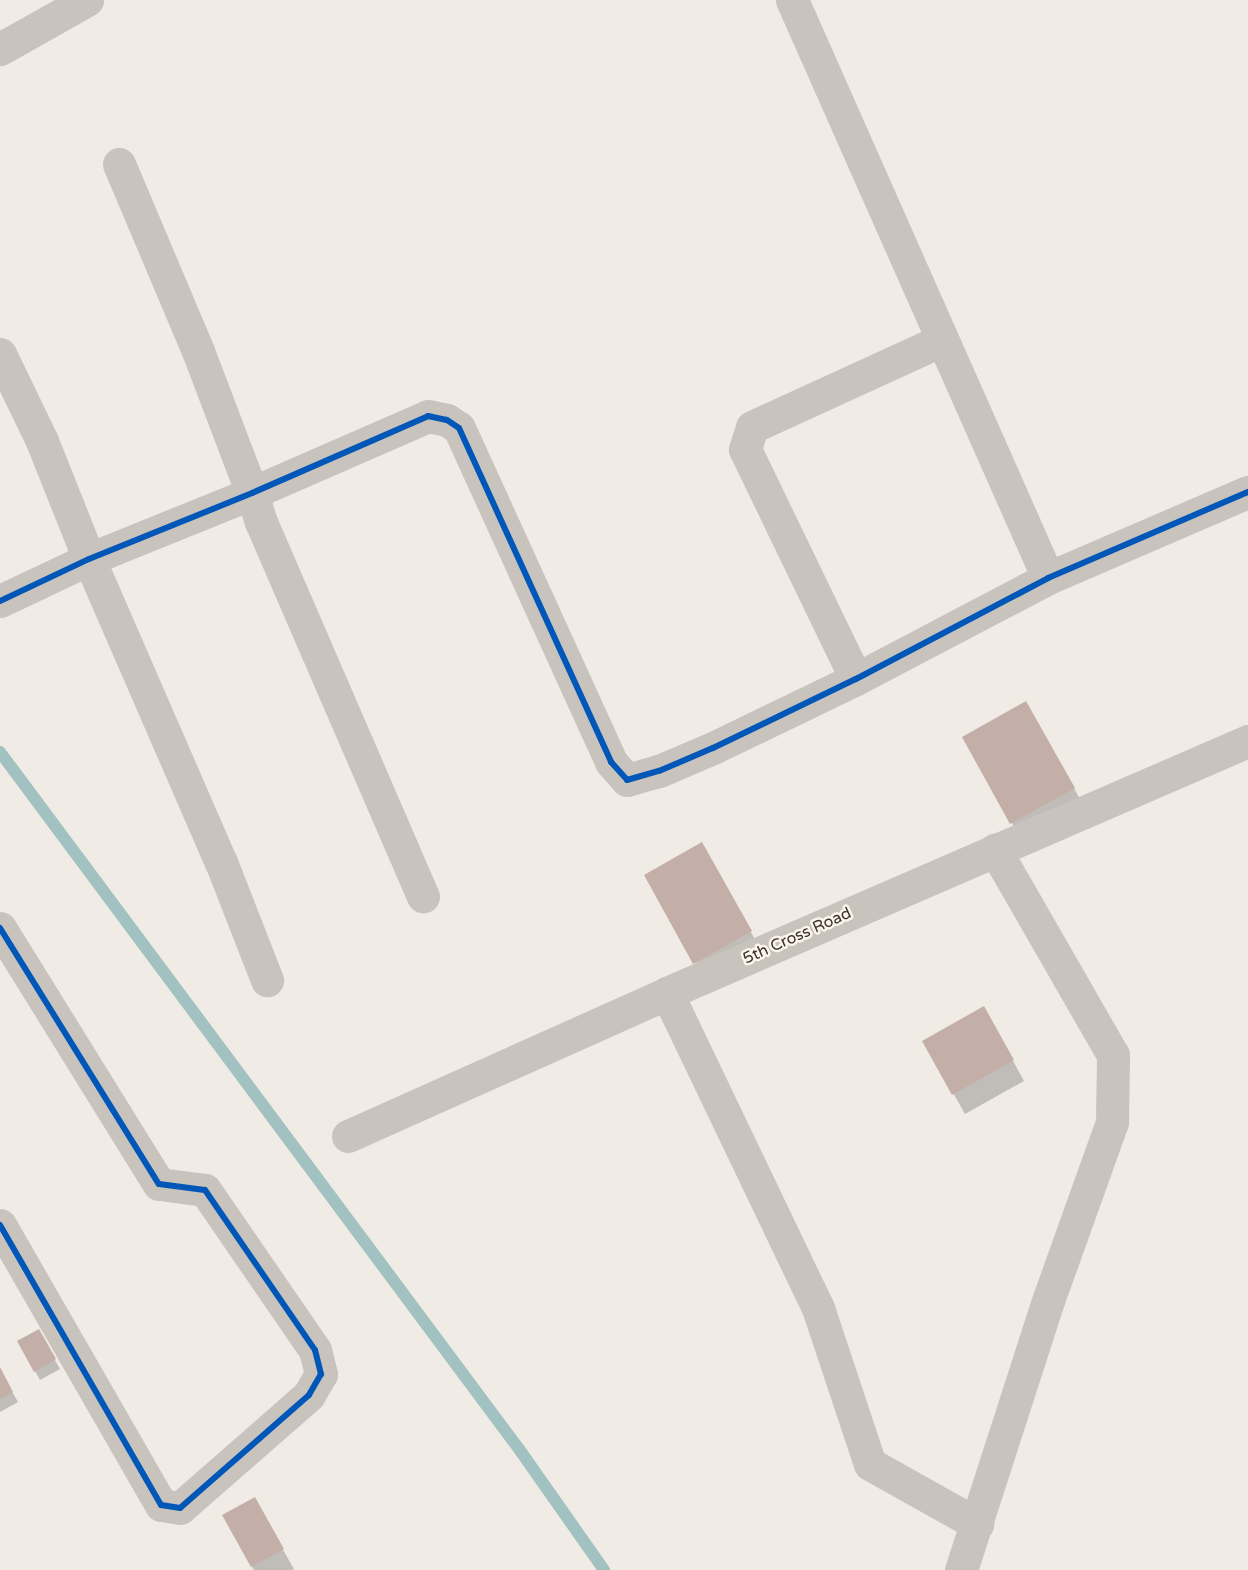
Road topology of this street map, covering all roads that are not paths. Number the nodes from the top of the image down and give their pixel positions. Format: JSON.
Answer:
{"nodes":[{"id":1,"x":87,"y":0,"type":"edge"},
{"id":2,"x":792,"y":0,"type":"edge"},
{"id":3,"x":0,"y":49,"type":"edge"},
{"id":4,"x":119,"y":164,"type":"dead end"},
{"id":5,"x":942,"y":340,"type":"junction"},
{"id":6,"x":4,"y":371,"type":"edge"},
{"id":7,"x":1248,"y":492,"type":"edge"},
{"id":8,"x":252,"y":494,"type":"junction"},
{"id":9,"x":89,"y":559,"type":"junction"},
{"id":10,"x":1048,"y":578,"type":"junction"},
{"id":11,"x":0,"y":601,"type":"edge"},
{"id":12,"x":856,"y":679,"type":"junction"},
{"id":13,"x":1248,"y":741,"type":"edge"},
{"id":14,"x":995,"y":850,"type":"junction"},
{"id":15,"x":423,"y":896,"type":"dead end"},
{"id":16,"x":0,"y":928,"type":"edge"},
{"id":17,"x":267,"y":980,"type":"dead end"},
{"id":18,"x":667,"y":993,"type":"junction"},
{"id":19,"x":348,"y":1136,"type":"dead end"},
{"id":20,"x":0,"y":1225,"type":"edge"},
{"id":21,"x":977,"y":1524,"type":"junction"},
{"id":22,"x":961,"y":1570,"type":"edge"}],
"edges":[{"from":1,"to":3,"type":"street"},
{"from":2,"to":5,"type":"street"},
{"from":4,"to":8,"type":"street"},
{"from":5,"to":10,"type":"street"},
{"from":5,"to":12,"type":"street"},
{"from":6,"to":9,"type":"street"},
{"from":7,"to":10,"type":"street"},
{"from":8,"to":9,"type":"street"},
{"from":8,"to":12,"type":"street"},
{"from":8,"to":15,"type":"street"},
{"from":9,"to":11,"type":"street"},
{"from":9,"to":17,"type":"street"},
{"from":10,"to":12,"type":"street"},
{"from":13,"to":14,"type":"street","name":"5th Cross Road"},
{"from":14,"to":18,"type":"street","name":"5th Cross Road"},
{"from":14,"to":21,"type":"street"},
{"from":16,"to":20,"type":"street"},
{"from":18,"to":19,"type":"street","name":"5th Cross Road"},
{"from":18,"to":21,"type":"street"},
{"from":21,"to":22,"type":"street"}]}
